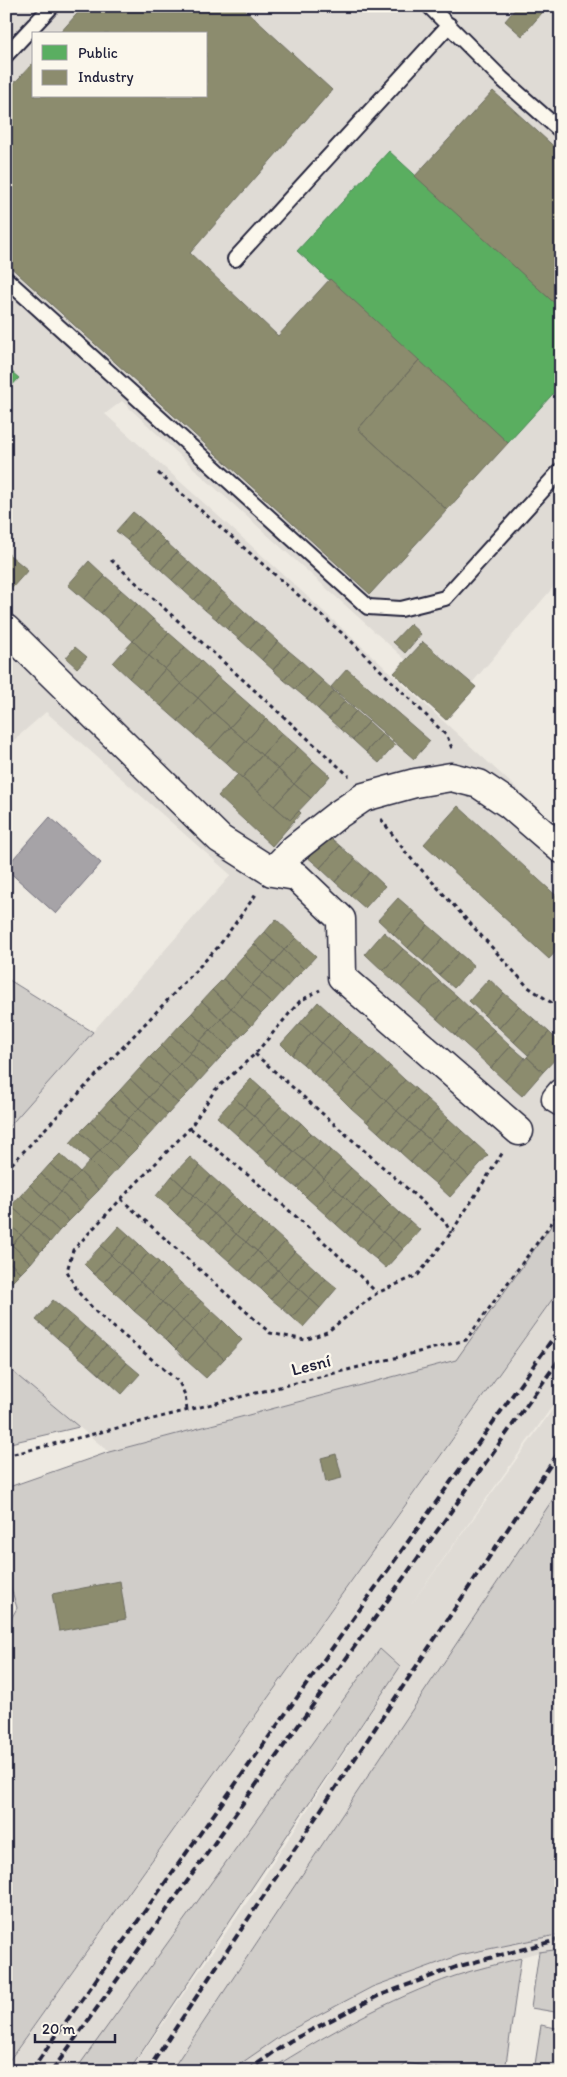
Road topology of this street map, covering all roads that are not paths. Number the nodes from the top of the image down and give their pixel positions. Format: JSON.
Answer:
{"nodes":[{"id":1,"x":52,"y":6,"type":"edge"},
{"id":2,"x":429,"y":6,"type":"edge"},
{"id":3,"x":449,"y":25,"type":"junction"},
{"id":4,"x":6,"y":55,"type":"edge"},
{"id":5,"x":561,"y":131,"type":"edge"},
{"id":6,"x":235,"y":259,"type":"dead end"},
{"id":7,"x":6,"y":279,"type":"edge"},
{"id":8,"x":561,"y":470,"type":"edge"},
{"id":9,"x":6,"y":629,"type":"edge"},
{"id":10,"x":561,"y":849,"type":"edge"},
{"id":11,"x":272,"y":872,"type":"junction"},
{"id":12,"x":561,"y":1093,"type":"edge"},
{"id":13,"x":561,"y":1102,"type":"edge"},
{"id":14,"x":519,"y":1131,"type":"road end"}],
"edges":[{"from":1,"to":4,"type":"lane"},
{"from":2,"to":3,"type":"lane"},
{"from":3,"to":5,"type":"lane"},
{"from":3,"to":6,"type":"lane"},
{"from":7,"to":8,"type":"lane"},
{"from":9,"to":11,"type":"street"},
{"from":10,"to":11,"type":"street"},
{"from":11,"to":14,"type":"street"},
{"from":12,"to":13,"type":"street"}]}
